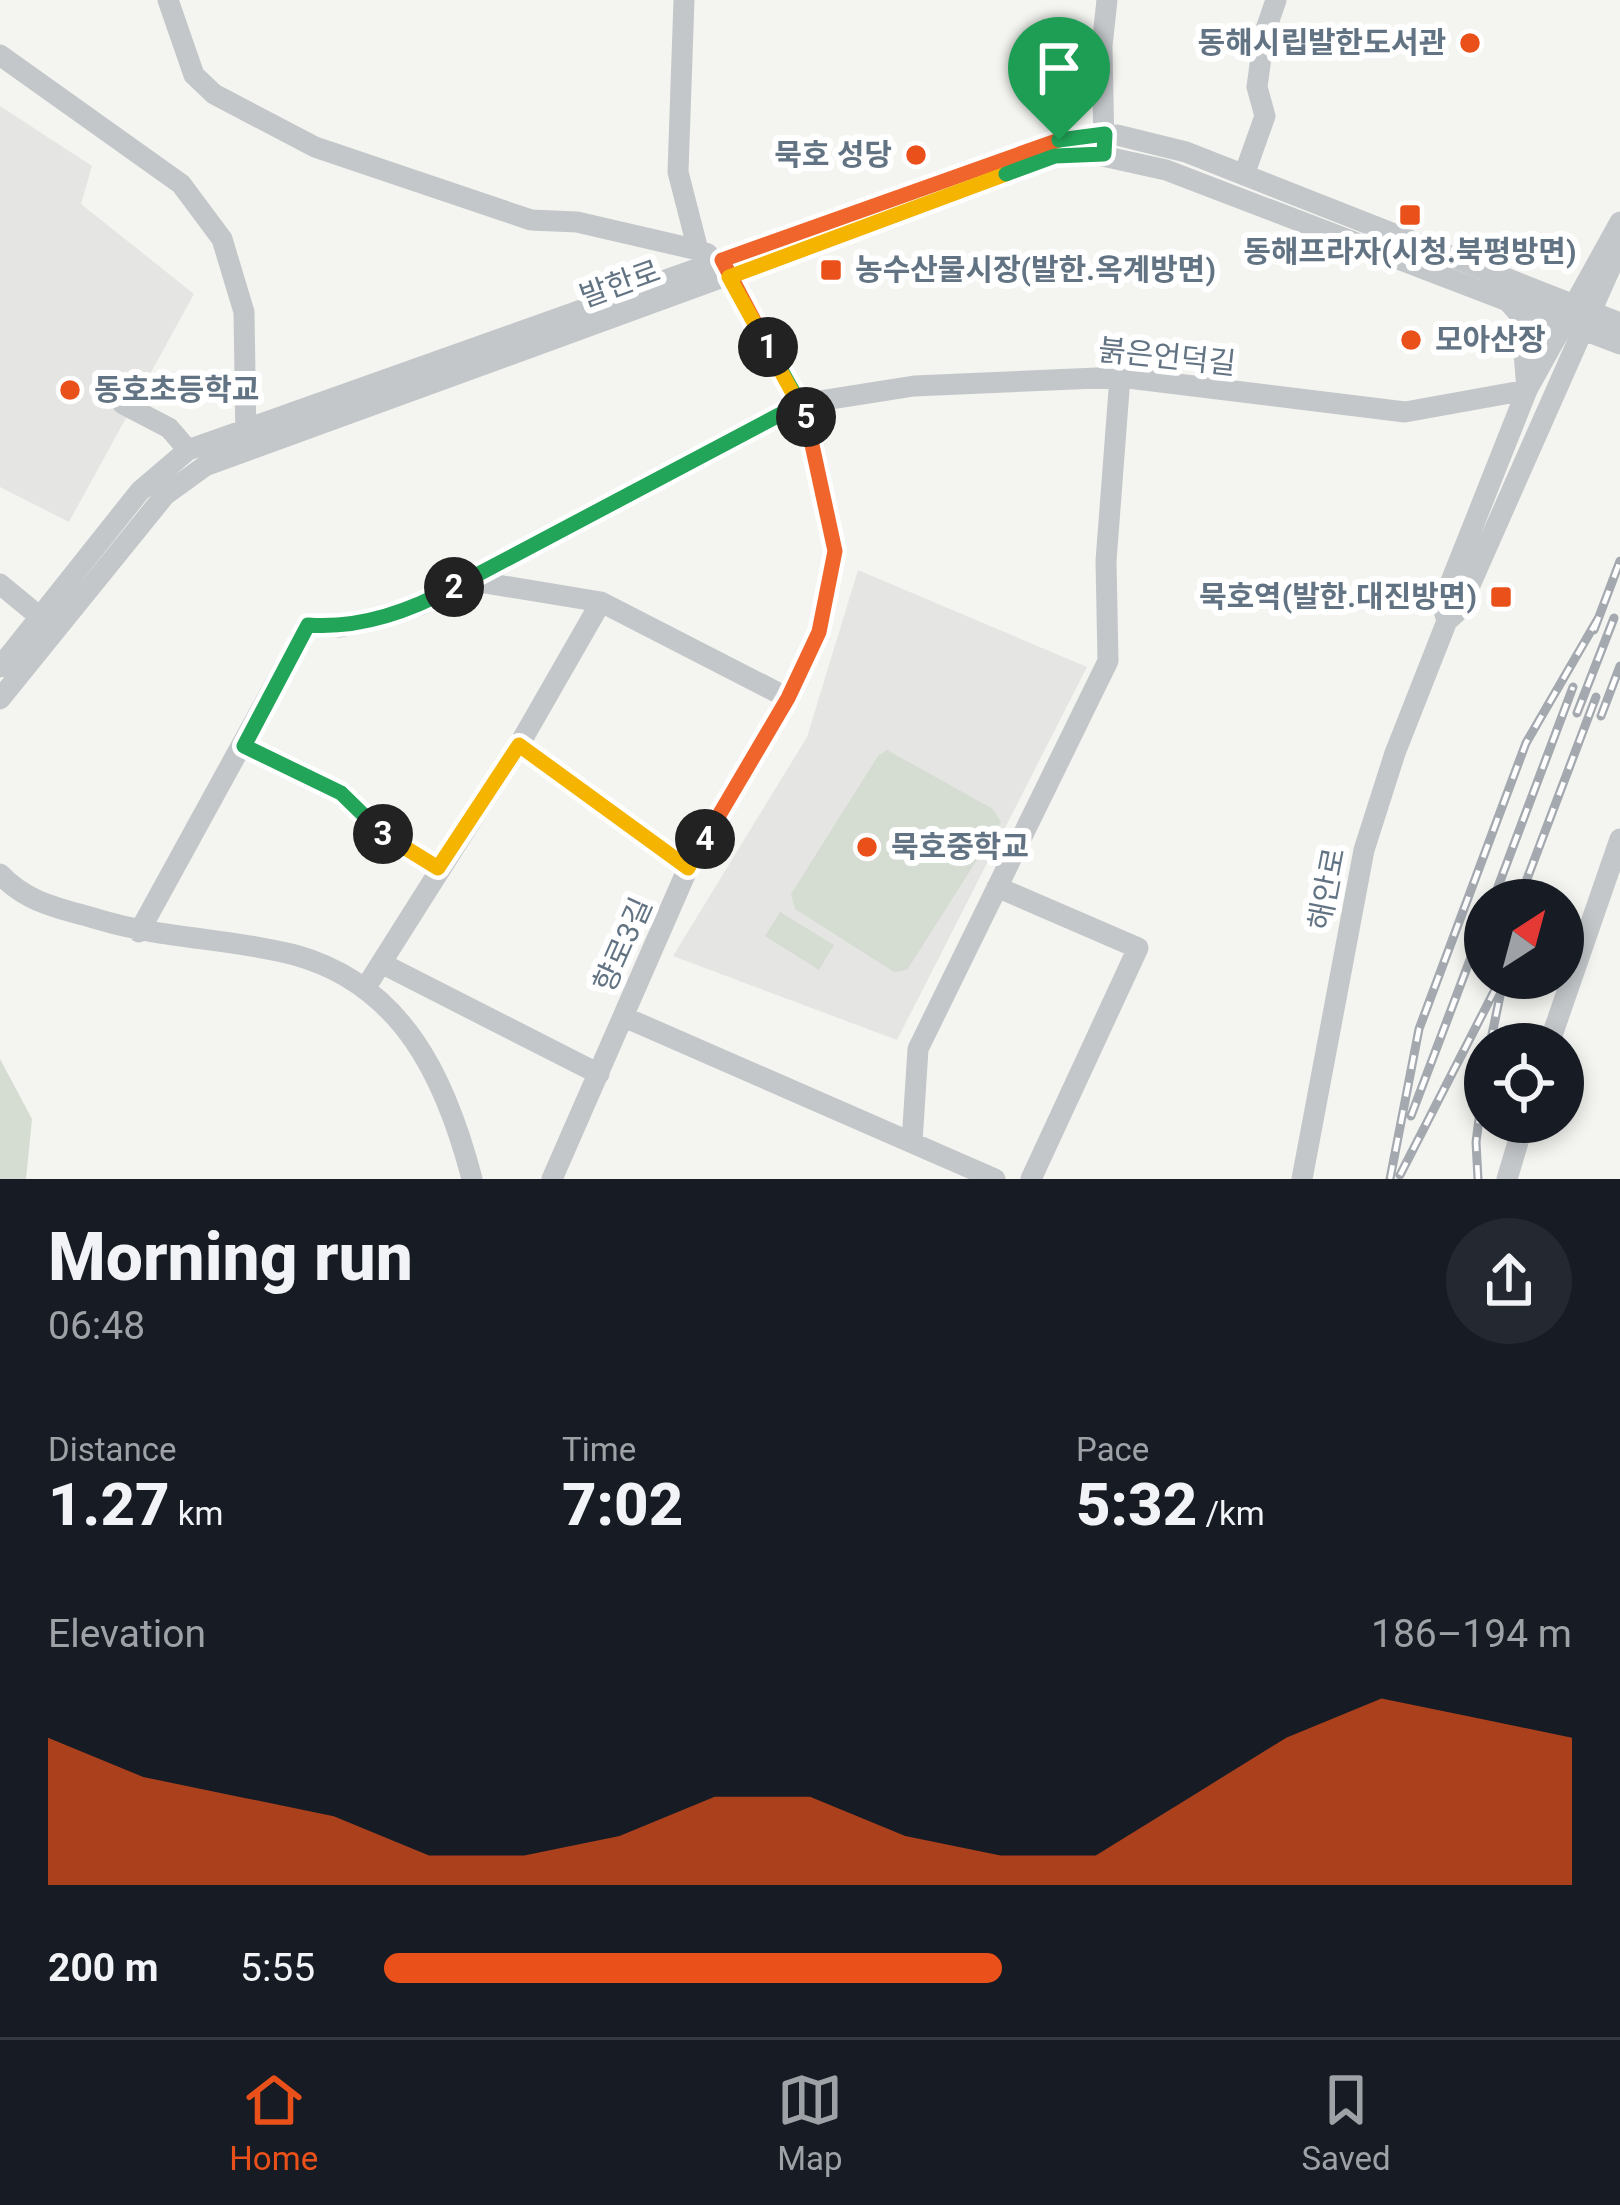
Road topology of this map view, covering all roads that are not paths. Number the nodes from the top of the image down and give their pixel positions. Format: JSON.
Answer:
{"nodes":[{"id":1,"x":168,"y":0,"type":"edge"},
{"id":2,"x":684,"y":0,"type":"edge"},
{"id":3,"x":1107,"y":0,"type":"edge"},
{"id":4,"x":1276,"y":0,"type":"edge"},
{"id":5,"x":0,"y":55,"type":"edge"},
{"id":6,"x":1105,"y":144,"type":"junction"},
{"id":7,"x":1244,"y":175,"type":"junction"},
{"id":8,"x":1620,"y":222,"type":"edge"},
{"id":9,"x":1620,"y":246,"type":"edge"},
{"id":10,"x":698,"y":250,"type":"junction"},
{"id":11,"x":725,"y":268,"type":"junction"},
{"id":12,"x":1504,"y":296,"type":"junction"},
{"id":13,"x":1579,"y":317,"type":"junction"},
{"id":14,"x":1620,"y":323,"type":"edge"},
{"id":15,"x":1620,"y":344,"type":"edge"},
{"id":16,"x":1120,"y":377,"type":"junction"},
{"id":17,"x":1527,"y":391,"type":"junction"},
{"id":18,"x":123,"y":404,"type":"dead end"},
{"id":19,"x":800,"y":404,"type":"junction"},
{"id":20,"x":246,"y":439,"type":"junction"},
{"id":21,"x":188,"y":450,"type":"junction"},
{"id":22,"x":467,"y":580,"type":"junction"},
{"id":23,"x":0,"y":584,"type":"edge"},
{"id":24,"x":601,"y":602,"type":"junction"},
{"id":25,"x":40,"y":617,"type":"junction"},
{"id":26,"x":1447,"y":621,"type":"junction"},
{"id":27,"x":0,"y":667,"type":"edge"},
{"id":28,"x":788,"y":698,"type":"junction"},
{"id":29,"x":0,"y":699,"type":"edge"},
{"id":30,"x":519,"y":745,"type":"junction"},
{"id":31,"x":244,"y":746,"type":"junction"},
{"id":32,"x":1620,"y":839,"type":"edge"},
{"id":33,"x":438,"y":868,"type":"junction"},
{"id":34,"x":688,"y":868,"type":"junction"},
{"id":35,"x":0,"y":874,"type":"edge"},
{"id":36,"x":997,"y":887,"type":"junction"},
{"id":37,"x":139,"y":932,"type":"junction"},
{"id":38,"x":383,"y":964,"type":"junction"},
{"id":39,"x":366,"y":987,"type":"junction"},
{"id":40,"x":624,"y":1017,"type":"junction"},
{"id":41,"x":1556,"y":1023,"type":"edge"},
{"id":42,"x":599,"y":1074,"type":"junction"},
{"id":43,"x":911,"y":1142,"type":"junction"},
{"id":44,"x":1519,"y":1143,"type":"edge"},
{"id":45,"x":472,"y":1179,"type":"edge"},
{"id":46,"x":552,"y":1179,"type":"edge"},
{"id":47,"x":995,"y":1179,"type":"edge"},
{"id":48,"x":1031,"y":1179,"type":"edge"},
{"id":49,"x":1303,"y":1179,"type":"edge"},
{"id":50,"x":1508,"y":1179,"type":"edge"}],
"edges":[{"from":1,"to":10,"type":"street"},
{"from":2,"to":10,"type":"street"},
{"from":3,"to":6,"type":"street"},
{"from":4,"to":7,"type":"street"},
{"from":5,"to":20,"type":"street"},
{"from":6,"to":7,"type":"street","name":"발한로"},
{"from":6,"to":11,"type":"street","name":"발한로"},
{"from":6,"to":12,"type":"street","name":"발한로"},
{"from":7,"to":13,"type":"street","name":"발한로"},
{"from":8,"to":13,"type":"street","name":"해안로"},
{"from":9,"to":13,"type":"street","name":"해안로"},
{"from":10,"to":11,"type":"street"},
{"from":11,"to":19,"type":"street","name":"향로3길"},
{"from":11,"to":20,"type":"street","name":"발한로"},
{"from":12,"to":13,"type":"street","name":"발한로"},
{"from":12,"to":17,"type":"street"},
{"from":13,"to":14,"type":"street","name":"발한로"},
{"from":13,"to":15,"type":"street","name":"발한로"},
{"from":13,"to":17,"type":"street","name":"해안로"},
{"from":13,"to":26,"type":"street","name":"해안로"},
{"from":16,"to":17,"type":"street","name":"붉은언덕길"},
{"from":16,"to":19,"type":"street","name":"붉은언덕길"},
{"from":16,"to":36,"type":"street"},
{"from":17,"to":26,"type":"street","name":"해안로"},
{"from":18,"to":21,"type":"street"},
{"from":19,"to":22,"type":"street","name":"붉은언덕길"},
{"from":19,"to":28,"type":"street","name":"향로3길"},
{"from":20,"to":21,"type":"street","name":"발한로"},
{"from":20,"to":29,"type":"street","name":"발한로"},
{"from":21,"to":25,"type":"street","name":"발한로"},
{"from":22,"to":24,"type":"street"},
{"from":22,"to":31,"type":"street","name":"붉은언덕길"},
{"from":23,"to":25,"type":"street"},
{"from":24,"to":28,"type":"street"},
{"from":24,"to":30,"type":"street"},
{"from":25,"to":27,"type":"street","name":"발한로"},
{"from":26,"to":49,"type":"street","name":"해안로"},
{"from":28,"to":34,"type":"street","name":"향로3길"},
{"from":30,"to":33,"type":"street"},
{"from":30,"to":34,"type":"street"},
{"from":31,"to":33,"type":"street"},
{"from":31,"to":37,"type":"street"},
{"from":32,"to":41,"type":"street"},
{"from":33,"to":38,"type":"street"},
{"from":34,"to":40,"type":"street","name":"향로3길"},
{"from":35,"to":37,"type":"street"},
{"from":36,"to":43,"type":"street"},
{"from":36,"to":48,"type":"street"},
{"from":37,"to":39,"type":"street"},
{"from":38,"to":39,"type":"street"},
{"from":38,"to":42,"type":"street"},
{"from":39,"to":45,"type":"street"},
{"from":40,"to":42,"type":"street","name":"향로3길"},
{"from":40,"to":43,"type":"street"},
{"from":42,"to":46,"type":"street","name":"향로3길"},
{"from":43,"to":47,"type":"street"},
{"from":44,"to":50,"type":"street"}]}
